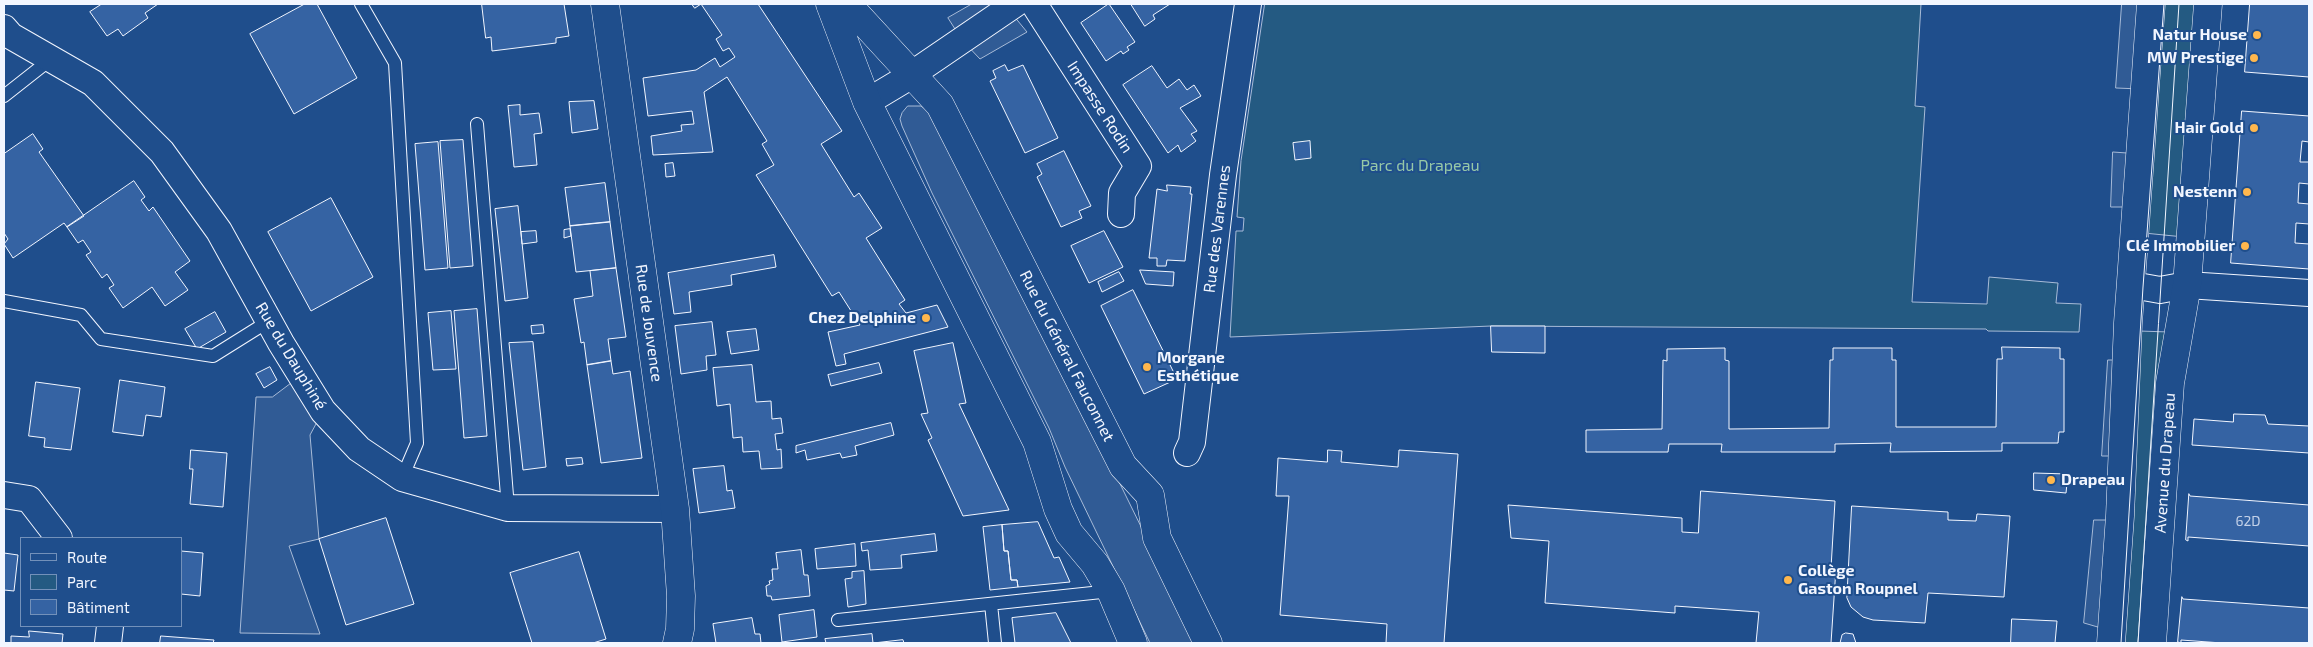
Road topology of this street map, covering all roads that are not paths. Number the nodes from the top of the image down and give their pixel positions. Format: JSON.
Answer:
{"nodes":[{"id":1,"x":361,"y":4,"type":"edge"},
{"id":2,"x":605,"y":4,"type":"edge"},
{"id":3,"x":830,"y":4,"type":"edge"},
{"id":4,"x":846,"y":4,"type":"edge"},
{"id":5,"x":1015,"y":4,"type":"edge"},
{"id":6,"x":1034,"y":4,"type":"edge"},
{"id":7,"x":1248,"y":4,"type":"edge"},
{"id":8,"x":2150,"y":4,"type":"edge"},
{"id":9,"x":2208,"y":4,"type":"edge"},
{"id":10,"x":4,"y":28,"type":"edge"},
{"id":11,"x":51,"y":59,"type":"junction"},
{"id":12,"x":912,"y":73,"type":"junction"},
{"id":13,"x":4,"y":96,"type":"edge"},
{"id":14,"x":867,"y":102,"type":"junction"},
{"id":15,"x":476,"y":124,"type":"dead end"},
{"id":16,"x":1121,"y":214,"type":"dead end"},
{"id":17,"x":2132,"y":285,"type":"junction"},
{"id":18,"x":2187,"y":285,"type":"junction"},
{"id":19,"x":2309,"y":293,"type":"edge"},
{"id":20,"x":4,"y":301,"type":"edge"},
{"id":21,"x":269,"y":321,"type":"junction"},
{"id":22,"x":1187,"y":453,"type":"dead end"},
{"id":23,"x":402,"y":478,"type":"junction"},
{"id":24,"x":4,"y":495,"type":"edge"},
{"id":25,"x":508,"y":508,"type":"junction"},
{"id":26,"x":674,"y":508,"type":"junction"},
{"id":27,"x":58,"y":537,"type":"edge"},
{"id":28,"x":1111,"y":591,"type":"junction"},
{"id":29,"x":990,"y":604,"type":"junction"},
{"id":30,"x":838,"y":620,"type":"dead end"},
{"id":31,"x":110,"y":627,"type":"edge"},
{"id":32,"x":108,"y":643,"type":"edge"},
{"id":33,"x":677,"y":643,"type":"edge"},
{"id":34,"x":995,"y":643,"type":"edge"},
{"id":35,"x":1133,"y":643,"type":"edge"},
{"id":36,"x":1208,"y":643,"type":"edge"},
{"id":37,"x":2111,"y":643,"type":"edge"},
{"id":38,"x":2152,"y":643,"type":"edge"}],
"edges":[{"from":1,"to":23,"type":"lane"},
{"from":2,"to":26,"type":"main road","name":"Rue de Jouvence"},
{"from":3,"to":14,"type":"main road"},
{"from":4,"to":12,"type":"main road","name":"Rue du Général Fauconnet"},
{"from":5,"to":12,"type":"street"},
{"from":6,"to":16,"type":"street","name":"Impasse Rodin"},
{"from":7,"to":22,"type":"street","name":"Rue des Varennes"},
{"from":8,"to":17,"type":"main road"},
{"from":9,"to":18,"type":"main road","name":"Avenue du Drapeau"},
{"from":10,"to":11,"type":"street","name":"Rue du Dauphiné"},
{"from":11,"to":13,"type":"lane"},
{"from":11,"to":21,"type":"street","name":"Rue du Dauphiné"},
{"from":12,"to":14,"type":"street"},
{"from":12,"to":36,"type":"main road","name":"Rue du Général Fauconnet"},
{"from":14,"to":28,"type":"main road"},
{"from":15,"to":25,"type":"lane"},
{"from":17,"to":18,"type":"street"},
{"from":17,"to":37,"type":"main road"},
{"from":18,"to":19,"type":"street"},
{"from":18,"to":38,"type":"main road","name":"Avenue du Drapeau"},
{"from":20,"to":21,"type":"lane"},
{"from":21,"to":23,"type":"street","name":"Rue du Dauphiné"},
{"from":23,"to":25,"type":"street","name":"Rue du Dauphiné"},
{"from":24,"to":27,"type":"street"},
{"from":25,"to":26,"type":"street","name":"Rue du Dauphiné"},
{"from":26,"to":33,"type":"main road","name":"Rue de Jouvence"},
{"from":28,"to":29,"type":"lane"},
{"from":28,"to":35,"type":"main road"},
{"from":29,"to":30,"type":"lane"},
{"from":29,"to":34,"type":"lane"},
{"from":31,"to":32,"type":"street"}]}
